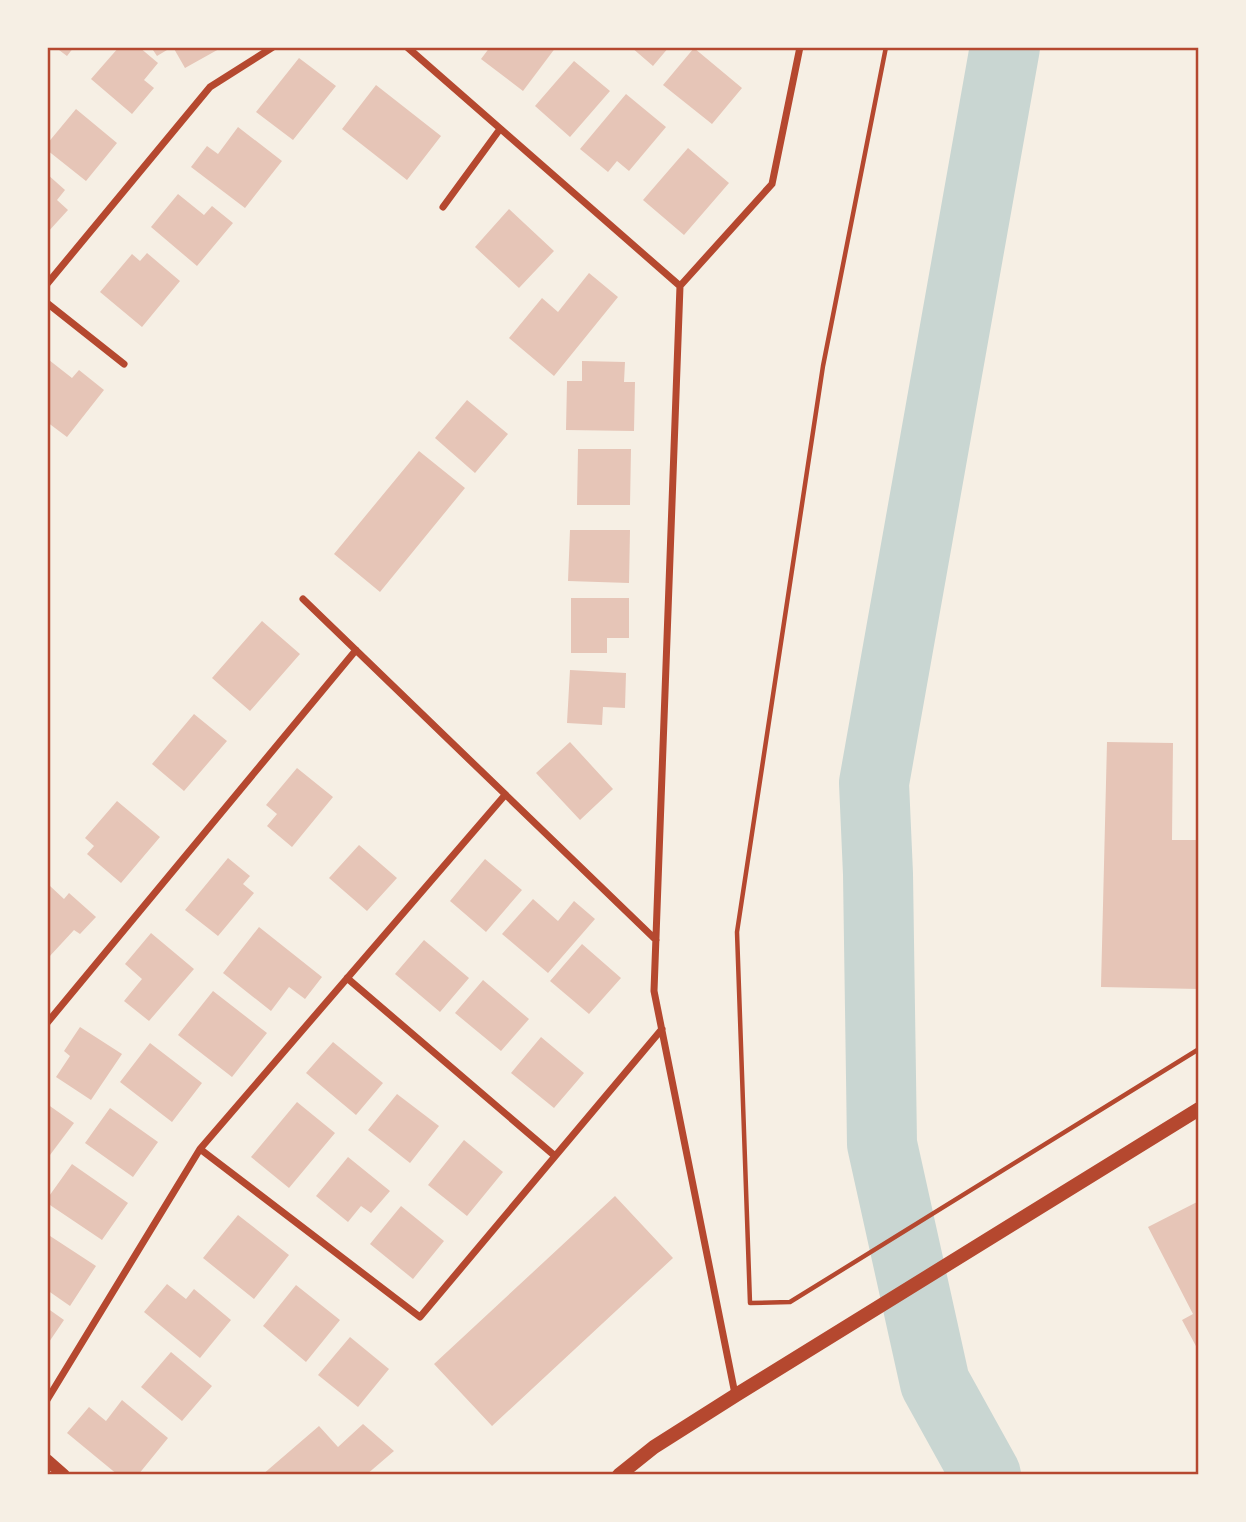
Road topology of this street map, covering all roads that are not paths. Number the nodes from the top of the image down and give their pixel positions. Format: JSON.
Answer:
{"nodes":[{"id":1,"x":273,"y":47,"type":"edge"},
{"id":2,"x":407,"y":47,"type":"edge"},
{"id":3,"x":800,"y":47,"type":"edge"},
{"id":4,"x":500,"y":129,"type":"junction"},
{"id":5,"x":443,"y":206,"type":"dead end"},
{"id":6,"x":47,"y":284,"type":"edge"},
{"id":7,"x":680,"y":286,"type":"junction"},
{"id":8,"x":47,"y":303,"type":"edge"},
{"id":9,"x":124,"y":364,"type":"dead end"},
{"id":10,"x":303,"y":599,"type":"dead end"},
{"id":11,"x":356,"y":650,"type":"junction"},
{"id":12,"x":505,"y":795,"type":"junction"},
{"id":13,"x":656,"y":940,"type":"junction"},
{"id":14,"x":347,"y":978,"type":"junction"},
{"id":15,"x":47,"y":1023,"type":"edge"},
{"id":16,"x":662,"y":1029,"type":"junction"},
{"id":17,"x":1199,"y":1109,"type":"edge"},
{"id":18,"x":200,"y":1149,"type":"junction"},
{"id":19,"x":555,"y":1156,"type":"junction"},
{"id":20,"x":736,"y":1395,"type":"junction"},
{"id":21,"x":47,"y":1400,"type":"edge"},
{"id":22,"x":47,"y":1460,"type":"edge"},
{"id":23,"x":64,"y":1475,"type":"edge"},
{"id":24,"x":620,"y":1475,"type":"edge"}],
"edges":[{"from":1,"to":6,"type":"street"},
{"from":2,"to":4,"type":"street"},
{"from":3,"to":7,"type":"street"},
{"from":4,"to":5,"type":"street"},
{"from":4,"to":7,"type":"street"},
{"from":7,"to":13,"type":"street"},
{"from":8,"to":9,"type":"street"},
{"from":10,"to":11,"type":"street"},
{"from":11,"to":12,"type":"street"},
{"from":11,"to":15,"type":"street"},
{"from":12,"to":13,"type":"street"},
{"from":12,"to":14,"type":"street"},
{"from":13,"to":16,"type":"street"},
{"from":14,"to":18,"type":"street"},
{"from":14,"to":19,"type":"street"},
{"from":16,"to":19,"type":"street"},
{"from":16,"to":20,"type":"street"},
{"from":17,"to":20,"type":"main road"},
{"from":18,"to":19,"type":"street"},
{"from":18,"to":21,"type":"street"},
{"from":20,"to":24,"type":"main road"},
{"from":22,"to":23,"type":"street"}]}
